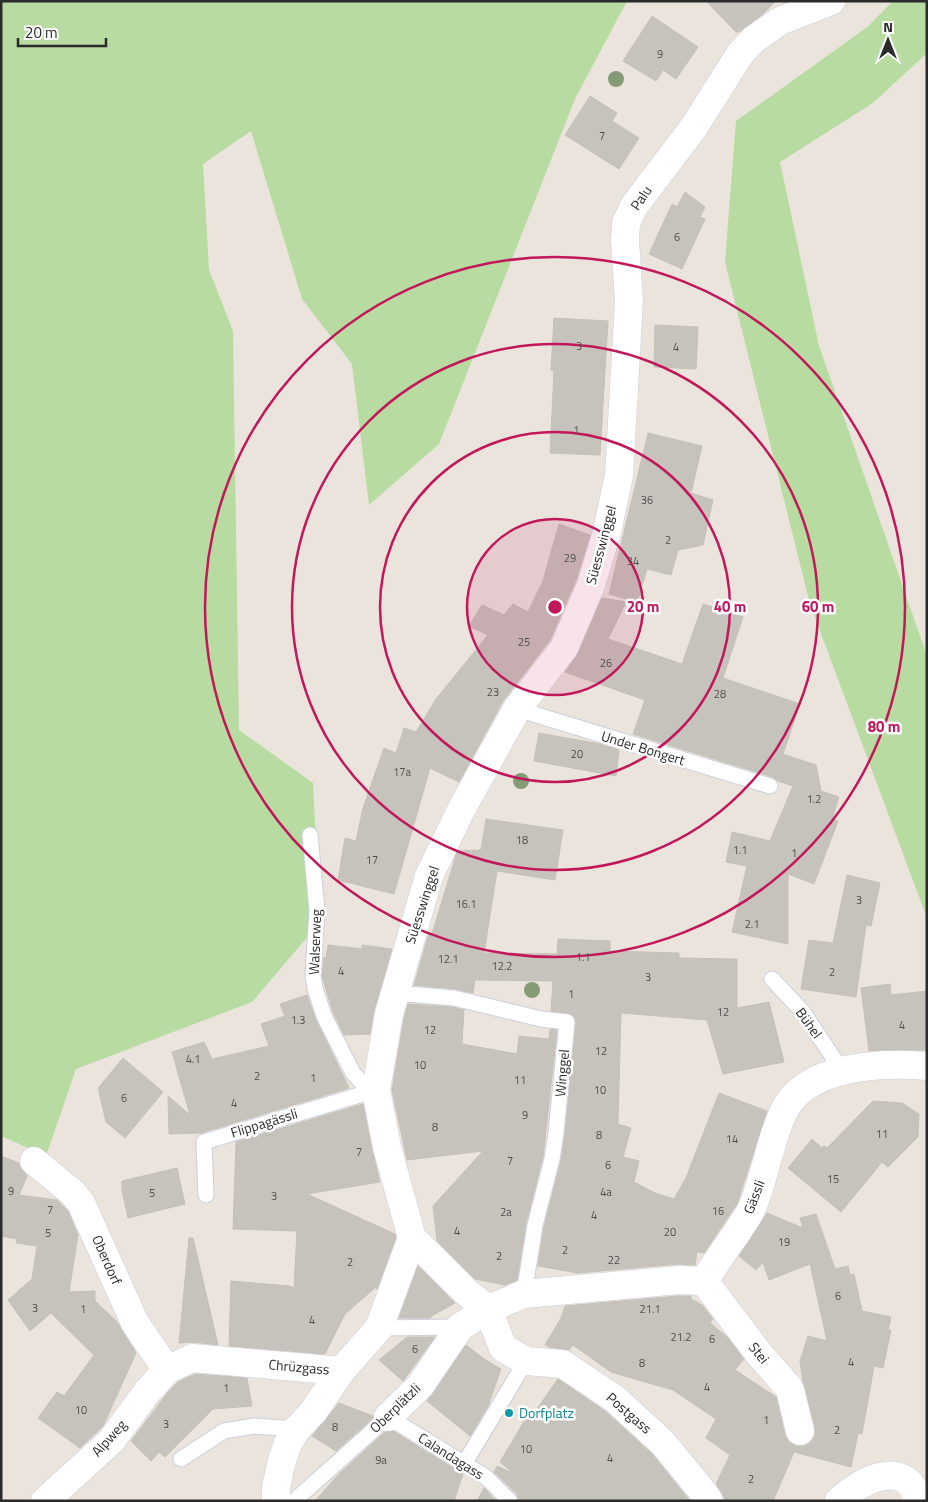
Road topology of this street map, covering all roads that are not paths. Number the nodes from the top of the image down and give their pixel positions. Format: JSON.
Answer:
{"nodes":[{"id":1,"x":831,"y":1,"type":"edge"},
{"id":2,"x":619,"y":475,"type":"joint"},
{"id":3,"x":517,"y":709,"type":"junction"},
{"id":4,"x":770,"y":786,"type":"dead end"},
{"id":5,"x":310,"y":835,"type":"dead end"},
{"id":6,"x":772,"y":979,"type":"dead end"},
{"id":7,"x":395,"y":993,"type":"junction"},
{"id":8,"x":927,"y":1066,"type":"edge"},
{"id":9,"x":842,"y":1071,"type":"junction"},
{"id":10,"x":376,"y":1090,"type":"junction"},
{"id":11,"x":34,"y":1161,"type":"dead end"},
{"id":12,"x":206,"y":1195,"type":"dead end"},
{"id":13,"x":412,"y":1238,"type":"junction"},
{"id":14,"x":704,"y":1282,"type":"junction"},
{"id":15,"x":524,"y":1294,"type":"junction"},
{"id":16,"x":488,"y":1309,"type":"junction"},
{"id":17,"x":460,"y":1327,"type":"junction"},
{"id":18,"x":379,"y":1328,"type":"junction"},
{"id":19,"x":526,"y":1361,"type":"junction"},
{"id":20,"x":167,"y":1370,"type":"junction"},
{"id":21,"x":341,"y":1371,"type":"junction"},
{"id":22,"x":388,"y":1417,"type":"junction"},
{"id":23,"x":297,"y":1428,"type":"junction"},
{"id":24,"x":800,"y":1432,"type":"dead end"},
{"id":25,"x":181,"y":1459,"type":"dead end"},
{"id":26,"x":464,"y":1464,"type":"junction"},
{"id":27,"x":45,"y":1501,"type":"edge"},
{"id":28,"x":276,"y":1501,"type":"edge"},
{"id":29,"x":294,"y":1501,"type":"edge"},
{"id":30,"x":510,"y":1501,"type":"edge"},
{"id":31,"x":708,"y":1501,"type":"edge"},
{"id":32,"x":839,"y":1501,"type":"edge"},
{"id":33,"x":918,"y":1501,"type":"edge"}],
"edges":[{"from":1,"to":2,"type":"street","name":"Palu"},
{"from":2,"to":3,"type":"street","name":"Süesswinggel"},
{"from":3,"to":4,"type":"lane","name":"Under Bongert"},
{"from":3,"to":7,"type":"street","name":"Süesswinggel"},
{"from":5,"to":10,"type":"lane","name":"Walserweg"},
{"from":6,"to":9,"type":"lane","name":"Bühel"},
{"from":7,"to":10,"type":"street","name":"Süesswinggel"},
{"from":7,"to":15,"type":"lane","name":"Winggel"},
{"from":8,"to":9,"type":"street","name":"Gässli"},
{"from":9,"to":14,"type":"street","name":"Gässli"},
{"from":10,"to":12,"type":"lane","name":"Flippagässli"},
{"from":10,"to":13,"type":"street","name":"Süesswinggel"},
{"from":11,"to":20,"type":"street","name":"Oberdorf"},
{"from":13,"to":16,"type":"street","name":"Süesswinggel"},
{"from":13,"to":18,"type":"street","name":"Chrüzgass"},
{"from":14,"to":15,"type":"street"},
{"from":14,"to":24,"type":"street","name":"Stei"},
{"from":15,"to":16,"type":"street"},
{"from":16,"to":17,"type":"street","name":"Oberplätzli"},
{"from":16,"to":19,"type":"street"},
{"from":17,"to":18,"type":"lane"},
{"from":17,"to":22,"type":"street","name":"Oberplätzli"},
{"from":18,"to":21,"type":"street","name":"Chrüzgass"},
{"from":19,"to":26,"type":"lane"},
{"from":19,"to":31,"type":"street","name":"Postgass"},
{"from":20,"to":21,"type":"street","name":"Chrüzgass"},
{"from":20,"to":27,"type":"street","name":"Alpweg"},
{"from":21,"to":23,"type":"street"},
{"from":22,"to":26,"type":"lane","name":"Calandagass"},
{"from":22,"to":29,"type":"lane","name":"Oberplätzli"},
{"from":23,"to":25,"type":"lane"},
{"from":23,"to":28,"type":"street"},
{"from":26,"to":30,"type":"lane","name":"Calandagass"},
{"from":32,"to":33,"type":"street"}]}
